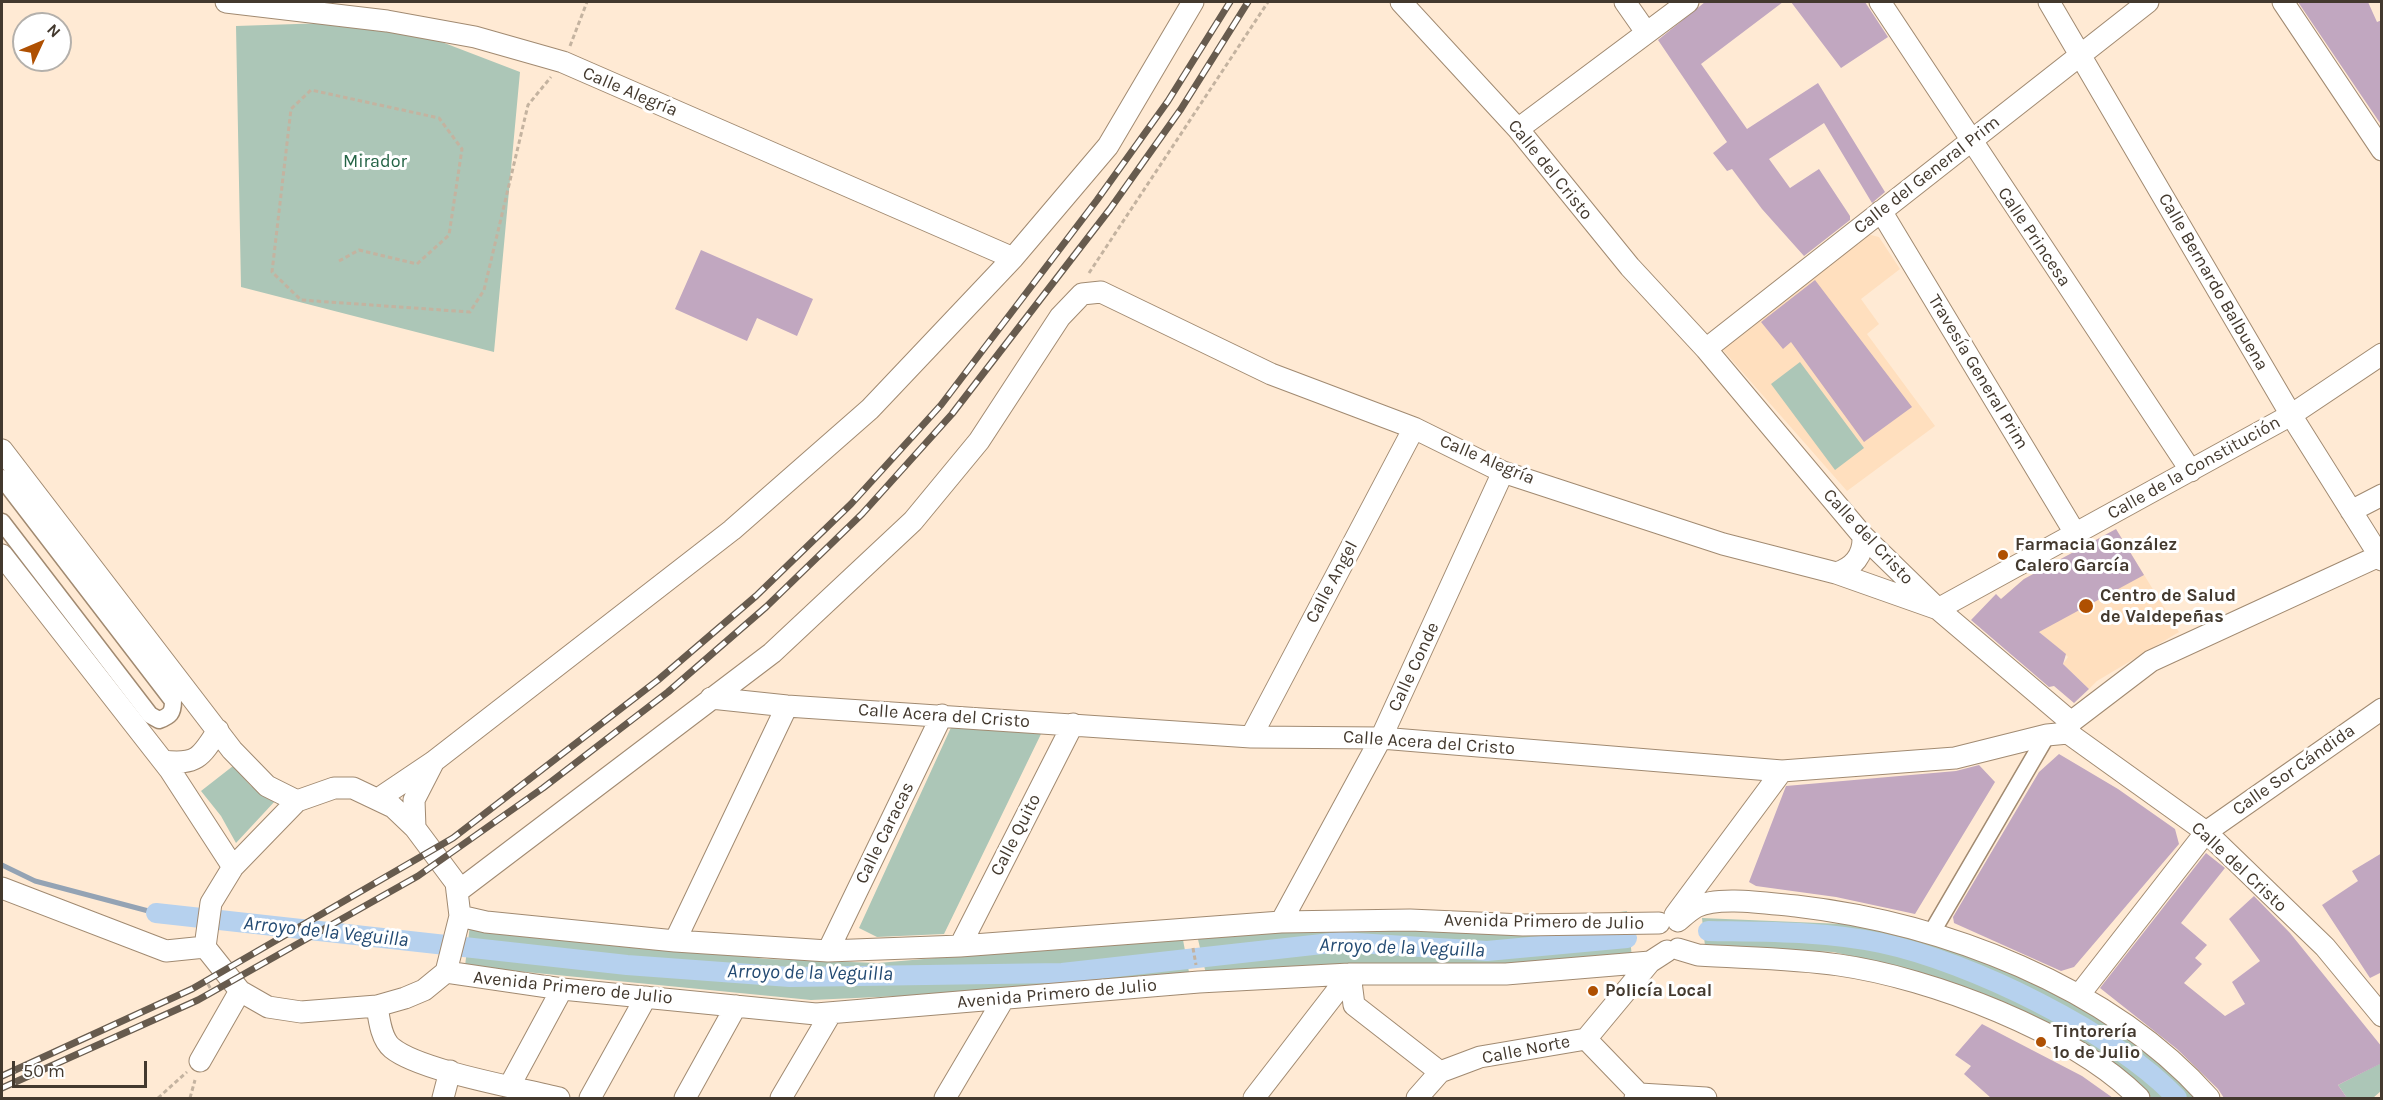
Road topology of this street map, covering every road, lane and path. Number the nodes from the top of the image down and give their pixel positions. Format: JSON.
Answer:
{"nodes":[{"id":1,"x":226,"y":2,"type":"edge"},
{"id":2,"x":587,"y":2,"type":"edge"},
{"id":3,"x":1193,"y":2,"type":"edge"},
{"id":4,"x":1268,"y":2,"type":"edge"},
{"id":5,"x":1401,"y":2,"type":"edge"},
{"id":6,"x":1625,"y":2,"type":"edge"},
{"id":7,"x":1688,"y":2,"type":"edge"},
{"id":8,"x":1880,"y":2,"type":"edge"},
{"id":9,"x":2049,"y":2,"type":"edge"},
{"id":10,"x":2148,"y":2,"type":"edge"},
{"id":11,"x":2283,"y":2,"type":"edge"},
{"id":12,"x":1646,"y":32,"type":"junction"},
{"id":13,"x":2080,"y":56,"type":"junction"},
{"id":14,"x":563,"y":63,"type":"junction"},
{"id":15,"x":1518,"y":129,"type":"junction"},
{"id":16,"x":1970,"y":141,"type":"junction"},
{"id":17,"x":2382,"y":150,"type":"edge"},
{"id":18,"x":1881,"y":211,"type":"junction"},
{"id":19,"x":1013,"y":258,"type":"junction"},
{"id":20,"x":339,"y":261,"type":"dead end"},
{"id":21,"x":1084,"y":286,"type":"junction"},
{"id":22,"x":1706,"y":349,"type":"junction"},
{"id":23,"x":2382,"y":354,"type":"edge"},
{"id":24,"x":2291,"y":415,"type":"junction"},
{"id":25,"x":1414,"y":428,"type":"junction"},
{"id":26,"x":2,"y":450,"type":"edge"},
{"id":27,"x":2191,"y":471,"type":"junction"},
{"id":28,"x":1503,"y":472,"type":"junction"},
{"id":29,"x":2,"y":478,"type":"edge"},
{"id":30,"x":2382,"y":495,"type":"edge"},
{"id":31,"x":2351,"y":511,"type":"junction"},
{"id":32,"x":2,"y":522,"type":"edge"},
{"id":33,"x":2075,"y":533,"type":"junction"},
{"id":34,"x":1863,"y":536,"type":"junction"},
{"id":35,"x":2,"y":555,"type":"edge"},
{"id":36,"x":2380,"y":558,"type":"edge"},
{"id":37,"x":1836,"y":573,"type":"junction"},
{"id":38,"x":1938,"y":609,"type":"junction"},
{"id":39,"x":711,"y":698,"type":"junction"},
{"id":40,"x":787,"y":706,"type":"junction"},
{"id":41,"x":2382,"y":709,"type":"edge"},
{"id":42,"x":942,"y":715,"type":"junction"},
{"id":43,"x":1072,"y":724,"type":"junction"},
{"id":44,"x":2070,"y":728,"type":"junction"},
{"id":45,"x":218,"y":730,"type":"junction"},
{"id":46,"x":2047,"y":735,"type":"junction"},
{"id":47,"x":1251,"y":737,"type":"junction"},
{"id":48,"x":1381,"y":738,"type":"junction"},
{"id":49,"x":163,"y":761,"type":"junction"},
{"id":50,"x":433,"y":762,"type":"junction"},
{"id":51,"x":1782,"y":771,"type":"junction"},
{"id":52,"x":378,"y":800,"type":"junction"},
{"id":53,"x":297,"y":801,"type":"junction"},
{"id":54,"x":415,"y":828,"type":"junction"},
{"id":55,"x":2206,"y":832,"type":"junction"},
{"id":56,"x":233,"y":867,"type":"junction"},
{"id":57,"x":2,"y":888,"type":"edge"},
{"id":58,"x":457,"y":892,"type":"junction"},
{"id":59,"x":460,"y":916,"type":"junction"},
{"id":60,"x":1281,"y":921,"type":"junction"},
{"id":61,"x":1670,"y":921,"type":"junction"},
{"id":62,"x":1189,"y":928,"type":"junction"},
{"id":63,"x":1932,"y":932,"type":"junction"},
{"id":64,"x":675,"y":941,"type":"junction"},
{"id":65,"x":960,"y":946,"type":"junction"},
{"id":66,"x":205,"y":947,"type":"junction"},
{"id":67,"x":828,"y":951,"type":"junction"},
{"id":68,"x":1665,"y":954,"type":"junction"},
{"id":69,"x":446,"y":972,"type":"junction"},
{"id":70,"x":1350,"y":974,"type":"junction"},
{"id":71,"x":1199,"y":982,"type":"junction"},
{"id":72,"x":207,"y":983,"type":"dead end"},
{"id":73,"x":562,"y":989,"type":"junction"},
{"id":74,"x":240,"y":991,"type":"junction"},
{"id":75,"x":2079,"y":994,"type":"junction"},
{"id":76,"x":646,"y":997,"type":"junction"},
{"id":77,"x":216,"y":999,"type":"dead end"},
{"id":78,"x":1003,"y":1000,"type":"junction"},
{"id":79,"x":377,"y":1006,"type":"junction"},
{"id":80,"x":736,"y":1006,"type":"junction"},
{"id":81,"x":831,"y":1013,"type":"junction"},
{"id":82,"x":2382,"y":1016,"type":"edge"},
{"id":83,"x":1586,"y":1039,"type":"junction"},
{"id":84,"x":200,"y":1061,"type":"joint"},
{"id":85,"x":450,"y":1071,"type":"junction"},
{"id":86,"x":1440,"y":1072,"type":"junction"},
{"id":87,"x":510,"y":1085,"type":"junction"},
{"id":88,"x":1639,"y":1097,"type":"edge"},
{"id":89,"x":158,"y":1098,"type":"edge"},
{"id":90,"x":443,"y":1098,"type":"edge"},
{"id":91,"x":559,"y":1098,"type":"edge"},
{"id":92,"x":590,"y":1098,"type":"edge"},
{"id":93,"x":685,"y":1098,"type":"edge"},
{"id":94,"x":781,"y":1098,"type":"edge"},
{"id":95,"x":945,"y":1098,"type":"edge"},
{"id":96,"x":1254,"y":1098,"type":"edge"},
{"id":97,"x":1417,"y":1098,"type":"edge"},
{"id":98,"x":1706,"y":1098,"type":"edge"},
{"id":99,"x":2139,"y":1098,"type":"edge"},
{"id":100,"x":2209,"y":1098,"type":"edge"}],
"edges":[{"from":1,"to":14,"type":"street","name":"Calle Alegría"},
{"from":2,"to":14,"type":"path"},
{"from":3,"to":19,"type":"street"},
{"from":4,"to":21,"type":"path"},
{"from":5,"to":15,"type":"street","name":"Calle del Cristo"},
{"from":6,"to":12,"type":"street"},
{"from":7,"to":12,"type":"street"},
{"from":8,"to":16,"type":"street","name":"Calle Princesa"},
{"from":9,"to":13,"type":"street","name":"Calle Bernardo Balbuena"},
{"from":10,"to":13,"type":"street","name":"Calle del General Prim"},
{"from":11,"to":17,"type":"street"},
{"from":12,"to":15,"type":"street"},
{"from":13,"to":16,"type":"street","name":"Calle del General Prim"},
{"from":13,"to":24,"type":"street","name":"Calle Bernardo Balbuena"},
{"from":14,"to":19,"type":"street","name":"Calle Alegría"},
{"from":14,"to":20,"type":"path"},
{"from":15,"to":22,"type":"street","name":"Calle del Cristo"},
{"from":16,"to":18,"type":"street","name":"Calle del General Prim"},
{"from":16,"to":27,"type":"street","name":"Calle Princesa"},
{"from":18,"to":22,"type":"street","name":"Calle del General Prim"},
{"from":18,"to":33,"type":"street","name":"Travesía General Prim"},
{"from":19,"to":50,"type":"street"},
{"from":21,"to":25,"type":"street","name":"Calle Alegría"},
{"from":21,"to":39,"type":"street"},
{"from":22,"to":34,"type":"street","name":"Calle del Cristo"},
{"from":23,"to":24,"type":"street","name":"Calle de la Constitución"},
{"from":24,"to":27,"type":"street","name":"Calle de la Constitución"},
{"from":24,"to":31,"type":"street","name":"Calle Bernardo Balbuena"},
{"from":25,"to":28,"type":"street","name":"Calle Alegría"},
{"from":25,"to":47,"type":"street","name":"Calle Angel"},
{"from":26,"to":45,"type":"street"},
{"from":27,"to":33,"type":"street","name":"Calle de la Constitución"},
{"from":28,"to":37,"type":"street","name":"Calle Alegría"},
{"from":28,"to":48,"type":"street","name":"Calle Conde"},
{"from":29,"to":32,"type":"street"},
{"from":30,"to":31,"type":"street"},
{"from":31,"to":36,"type":"street","name":"Calle Bernardo Balbuena"},
{"from":33,"to":38,"type":"street","name":"Calle de la Constitución"},
{"from":34,"to":37,"type":"street"},
{"from":34,"to":38,"type":"street","name":"Calle del Cristo"},
{"from":35,"to":49,"type":"street"},
{"from":36,"to":44,"type":"street"},
{"from":37,"to":38,"type":"street","name":"Calle Alegría"},
{"from":38,"to":44,"type":"street","name":"Calle del Cristo"},
{"from":39,"to":40,"type":"street","name":"Calle Acera del Cristo"},
{"from":39,"to":58,"type":"street"},
{"from":40,"to":42,"type":"street","name":"Calle Acera del Cristo"},
{"from":40,"to":64,"type":"street"},
{"from":41,"to":55,"type":"street","name":"Calle Sor Cándida"},
{"from":42,"to":43,"type":"street","name":"Calle Acera del Cristo"},
{"from":42,"to":67,"type":"street","name":"Calle Caracas"},
{"from":43,"to":47,"type":"street","name":"Calle Acera del Cristo"},
{"from":43,"to":65,"type":"street","name":"Calle Quito"},
{"from":44,"to":46,"type":"street","name":"Calle Acera del Cristo"},
{"from":44,"to":55,"type":"street","name":"Calle del Cristo"},
{"from":45,"to":49,"type":"street"},
{"from":45,"to":53,"type":"street"},
{"from":46,"to":51,"type":"street","name":"Calle Acera del Cristo"},
{"from":46,"to":63,"type":"street"},
{"from":47,"to":48,"type":"street","name":"Calle Acera del Cristo"},
{"from":48,"to":51,"type":"street","name":"Calle Acera del Cristo"},
{"from":48,"to":60,"type":"street","name":"Calle Conde"},
{"from":49,"to":56,"type":"street"},
{"from":50,"to":52,"type":"street"},
{"from":50,"to":54,"type":"street"},
{"from":51,"to":61,"type":"street"},
{"from":52,"to":53,"type":"street"},
{"from":52,"to":54,"type":"street"},
{"from":53,"to":56,"type":"street"},
{"from":54,"to":58,"type":"street"},
{"from":55,"to":75,"type":"street","name":"Calle Sor Cándida"},
{"from":55,"to":82,"type":"street","name":"Calle del Cristo"},
{"from":56,"to":66,"type":"street"},
{"from":57,"to":66,"type":"street"},
{"from":58,"to":59,"type":"street"},
{"from":59,"to":64,"type":"street","name":"Avenida Primero de Julio"},
{"from":59,"to":69,"type":"street"},
{"from":60,"to":61,"type":"street","name":"Avenida Primero de Julio"},
{"from":60,"to":62,"type":"street","name":"Avenida Primero de Julio"},
{"from":61,"to":63,"type":"street"},
{"from":61,"to":68,"type":"street"},
{"from":62,"to":65,"type":"street","name":"Avenida Primero de Julio"},
{"from":62,"to":71,"type":"path"},
{"from":63,"to":75,"type":"street"},
{"from":64,"to":67,"type":"street","name":"Avenida Primero de Julio"},
{"from":65,"to":67,"type":"street","name":"Avenida Primero de Julio"},
{"from":66,"to":74,"type":"street"},
{"from":68,"to":70,"type":"street","name":"Avenida Primero de Julio"},
{"from":68,"to":83,"type":"street","name":"Calle Norte"},
{"from":68,"to":99,"type":"street","name":"Avenida Primero de Julio"},
{"from":69,"to":73,"type":"street","name":"Avenida Primero de Julio"},
{"from":69,"to":79,"type":"street"},
{"from":70,"to":71,"type":"street","name":"Avenida Primero de Julio"},
{"from":70,"to":86,"type":"street"},
{"from":70,"to":96,"type":"street"},
{"from":71,"to":78,"type":"street","name":"Avenida Primero de Julio"},
{"from":72,"to":77,"type":"path"},
{"from":73,"to":76,"type":"street","name":"Avenida Primero de Julio"},
{"from":73,"to":87,"type":"street"},
{"from":74,"to":79,"type":"street"},
{"from":74,"to":84,"type":"street"},
{"from":75,"to":100,"type":"street"},
{"from":76,"to":80,"type":"street","name":"Avenida Primero de Julio"},
{"from":76,"to":92,"type":"street"},
{"from":78,"to":81,"type":"street","name":"Avenida Primero de Julio"},
{"from":78,"to":95,"type":"street"},
{"from":79,"to":85,"type":"street"},
{"from":80,"to":81,"type":"street","name":"Avenida Primero de Julio"},
{"from":80,"to":93,"type":"street"},
{"from":81,"to":94,"type":"street"},
{"from":83,"to":86,"type":"street","name":"Calle Norte"},
{"from":83,"to":88,"type":"street"},
{"from":84,"to":89,"type":"path"},
{"from":85,"to":87,"type":"street"},
{"from":85,"to":90,"type":"street"},
{"from":86,"to":97,"type":"street","name":"Calle Norte"},
{"from":87,"to":91,"type":"street"},
{"from":88,"to":98,"type":"street"}]}
